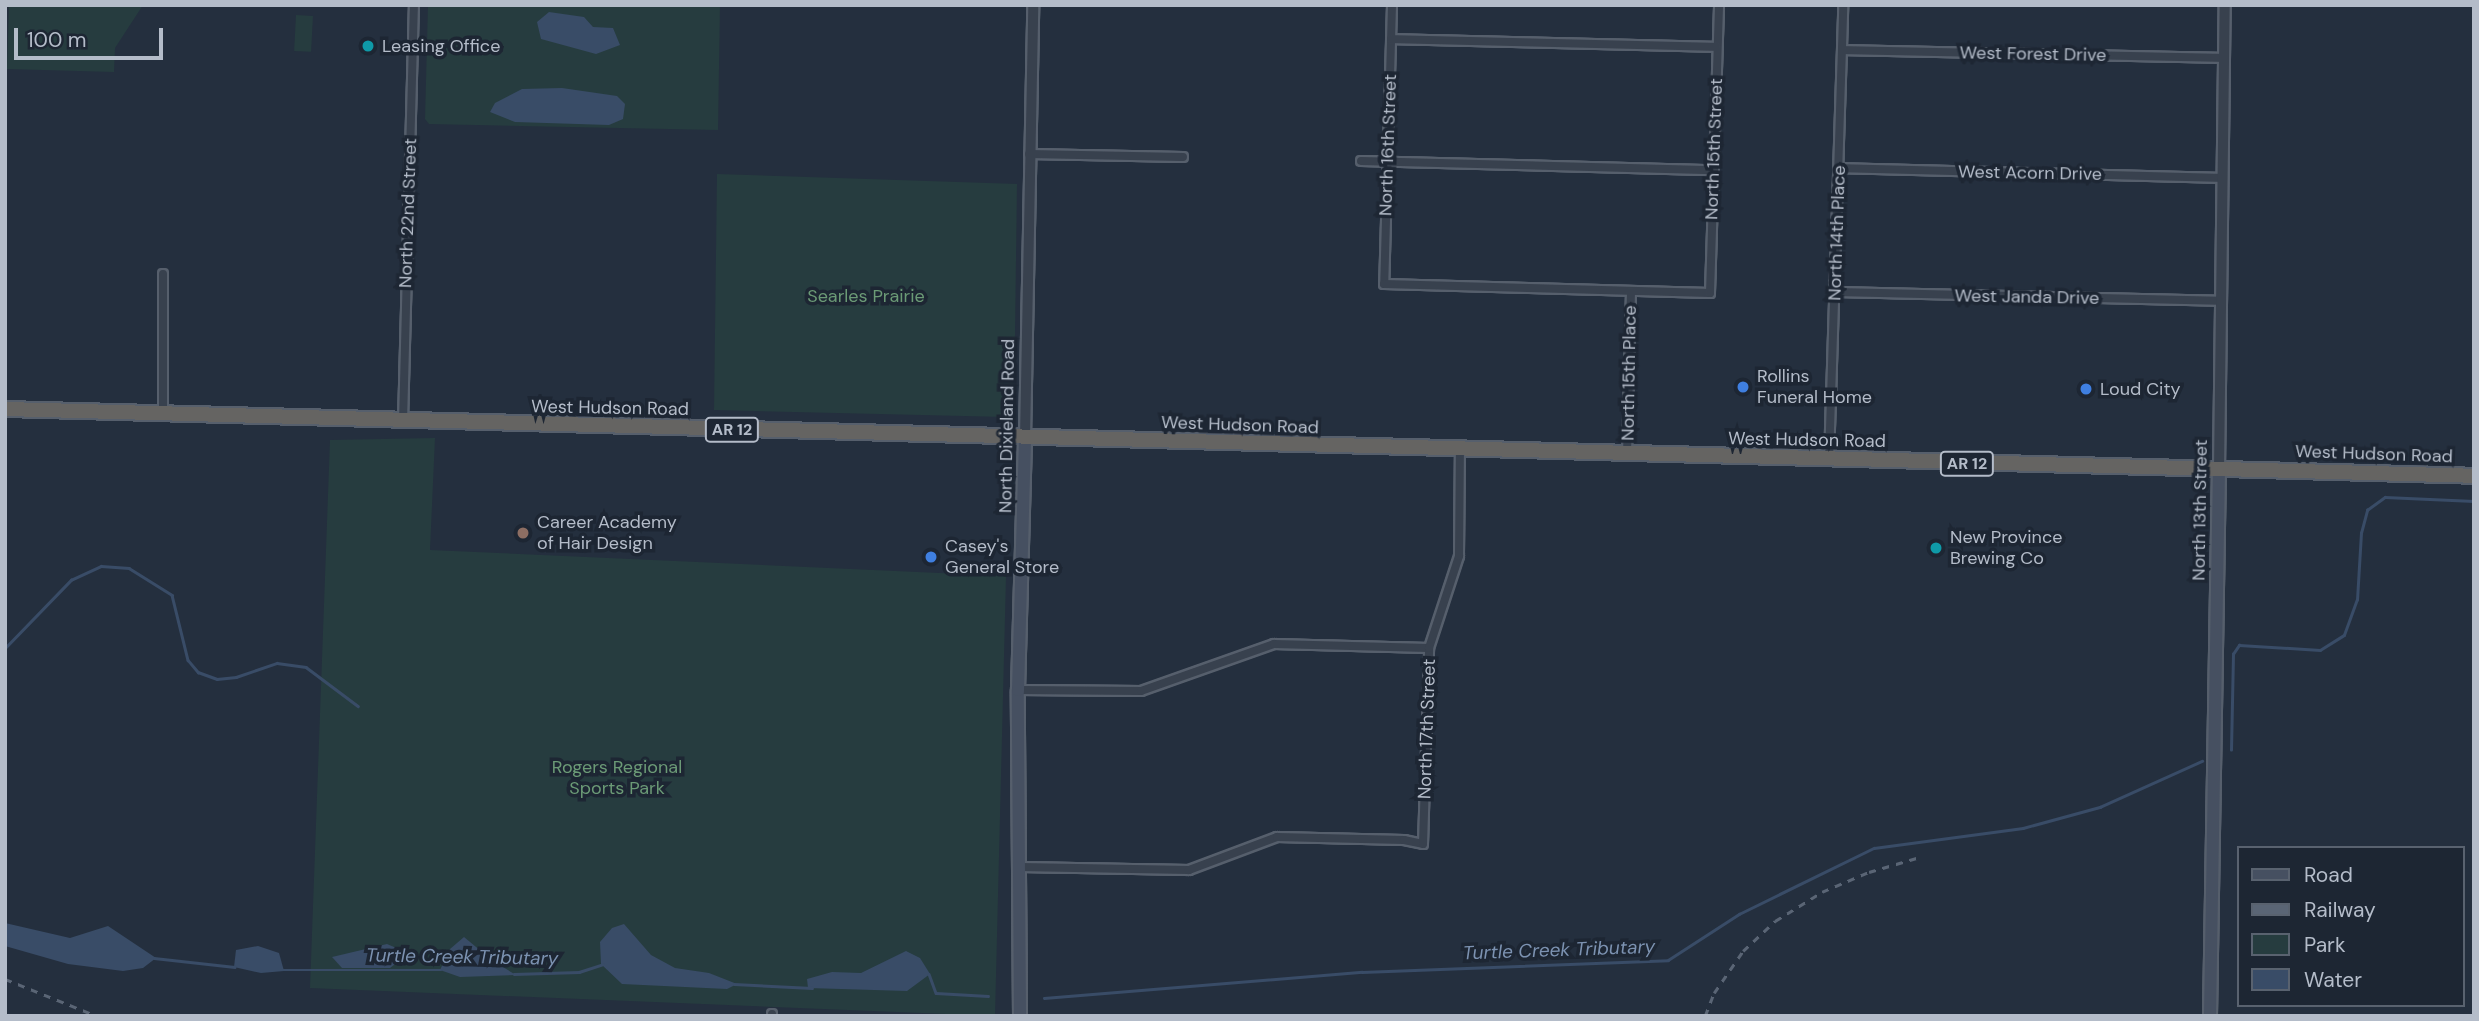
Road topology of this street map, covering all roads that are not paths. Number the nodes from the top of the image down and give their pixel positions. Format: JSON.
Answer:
{"nodes":[{"id":1,"x":414,"y":5,"type":"edge"},
{"id":2,"x":1033,"y":5,"type":"edge"},
{"id":3,"x":1392,"y":5,"type":"edge"},
{"id":4,"x":1719,"y":5,"type":"edge"},
{"id":5,"x":1843,"y":5,"type":"edge"},
{"id":6,"x":2225,"y":5,"type":"edge"},
{"id":7,"x":1391,"y":39,"type":"junction"},
{"id":8,"x":1717,"y":47,"type":"junction"},
{"id":9,"x":1843,"y":50,"type":"junction"},
{"id":10,"x":2224,"y":58,"type":"junction"},
{"id":11,"x":1029,"y":154,"type":"junction"},
{"id":12,"x":1183,"y":157,"type":"dead end"},
{"id":13,"x":1360,"y":161,"type":"dead end"},
{"id":14,"x":1387,"y":162,"type":"junction"},
{"id":15,"x":1839,"y":168,"type":"junction"},
{"id":16,"x":1714,"y":170,"type":"junction"},
{"id":17,"x":2221,"y":178,"type":"junction"},
{"id":18,"x":163,"y":274,"type":"dead end"},
{"id":19,"x":1632,"y":290,"type":"junction"},
{"id":20,"x":1836,"y":292,"type":"junction"},
{"id":21,"x":2219,"y":301,"type":"junction"},
{"id":22,"x":5,"y":409,"type":"edge"},
{"id":23,"x":163,"y":414,"type":"junction"},
{"id":24,"x":403,"y":422,"type":"junction"},
{"id":25,"x":1025,"y":438,"type":"junction"},
{"id":26,"x":1460,"y":450,"type":"junction"},
{"id":27,"x":1628,"y":455,"type":"junction"},
{"id":28,"x":1829,"y":461,"type":"junction"},
{"id":29,"x":2218,"y":470,"type":"junction"},
{"id":30,"x":2474,"y":476,"type":"edge"},
{"id":31,"x":1429,"y":648,"type":"junction"},
{"id":32,"x":1018,"y":690,"type":"junction"},
{"id":33,"x":1020,"y":867,"type":"junction"},
{"id":34,"x":1020,"y":1016,"type":"edge"},
{"id":35,"x":2210,"y":1016,"type":"edge"}],
"edges":[{"from":1,"to":24,"type":"street","name":"North 22nd Street"},
{"from":2,"to":11,"type":"street","name":"North Dixieland Road"},
{"from":3,"to":7,"type":"street","name":"North 16th Street"},
{"from":4,"to":8,"type":"street","name":"North 15th Street"},
{"from":5,"to":9,"type":"street","name":"North 14th Place"},
{"from":6,"to":10,"type":"street","name":"North 13th Street"},
{"from":7,"to":8,"type":"street"},
{"from":7,"to":14,"type":"street","name":"North 16th Street"},
{"from":8,"to":16,"type":"street","name":"North 15th Street"},
{"from":9,"to":10,"type":"street","name":"West Forest Drive"},
{"from":9,"to":15,"type":"street","name":"North 14th Place"},
{"from":10,"to":17,"type":"street","name":"North 13th Street"},
{"from":11,"to":12,"type":"street"},
{"from":11,"to":25,"type":"street","name":"North Dixieland Road"},
{"from":13,"to":14,"type":"street"},
{"from":14,"to":16,"type":"street"},
{"from":14,"to":19,"type":"street","name":"North 16th Street"},
{"from":15,"to":17,"type":"street","name":"West Acorn Drive"},
{"from":15,"to":20,"type":"street","name":"North 14th Place"},
{"from":16,"to":19,"type":"street","name":"North 15th Street"},
{"from":17,"to":21,"type":"street","name":"North 13th Street"},
{"from":18,"to":23,"type":"street"},
{"from":19,"to":27,"type":"street","name":"North 15th Place"},
{"from":20,"to":21,"type":"street","name":"West Janda Drive"},
{"from":20,"to":28,"type":"street","name":"North 14th Place"},
{"from":21,"to":29,"type":"street","name":"North 13th Street"},
{"from":22,"to":23,"type":"highway","name":"West Hudson Road","number":"AR 12"},
{"from":23,"to":24,"type":"highway","name":"West Hudson Road","number":"AR 12"},
{"from":24,"to":25,"type":"highway","name":"West Hudson Road","number":"AR 12"},
{"from":25,"to":26,"type":"highway","name":"West Hudson Road","number":"AR 12"},
{"from":25,"to":32,"type":"main road","name":"North Dixieland Road"},
{"from":26,"to":27,"type":"highway","name":"West Hudson Road","number":"AR 12"},
{"from":26,"to":31,"type":"street","name":"North 17th Street"},
{"from":27,"to":28,"type":"highway","name":"West Hudson Road","number":"AR 12"},
{"from":28,"to":29,"type":"highway","name":"West Hudson Road","number":"AR 12"},
{"from":29,"to":30,"type":"highway","name":"West Hudson Road","number":"AR 12"},
{"from":29,"to":35,"type":"main road","name":"North 13th Street"},
{"from":31,"to":32,"type":"street"},
{"from":31,"to":33,"type":"street","name":"North 17th Street"},
{"from":32,"to":33,"type":"main road","name":"North Dixieland Road"},
{"from":33,"to":34,"type":"main road","name":"North Dixieland Road"}]}
